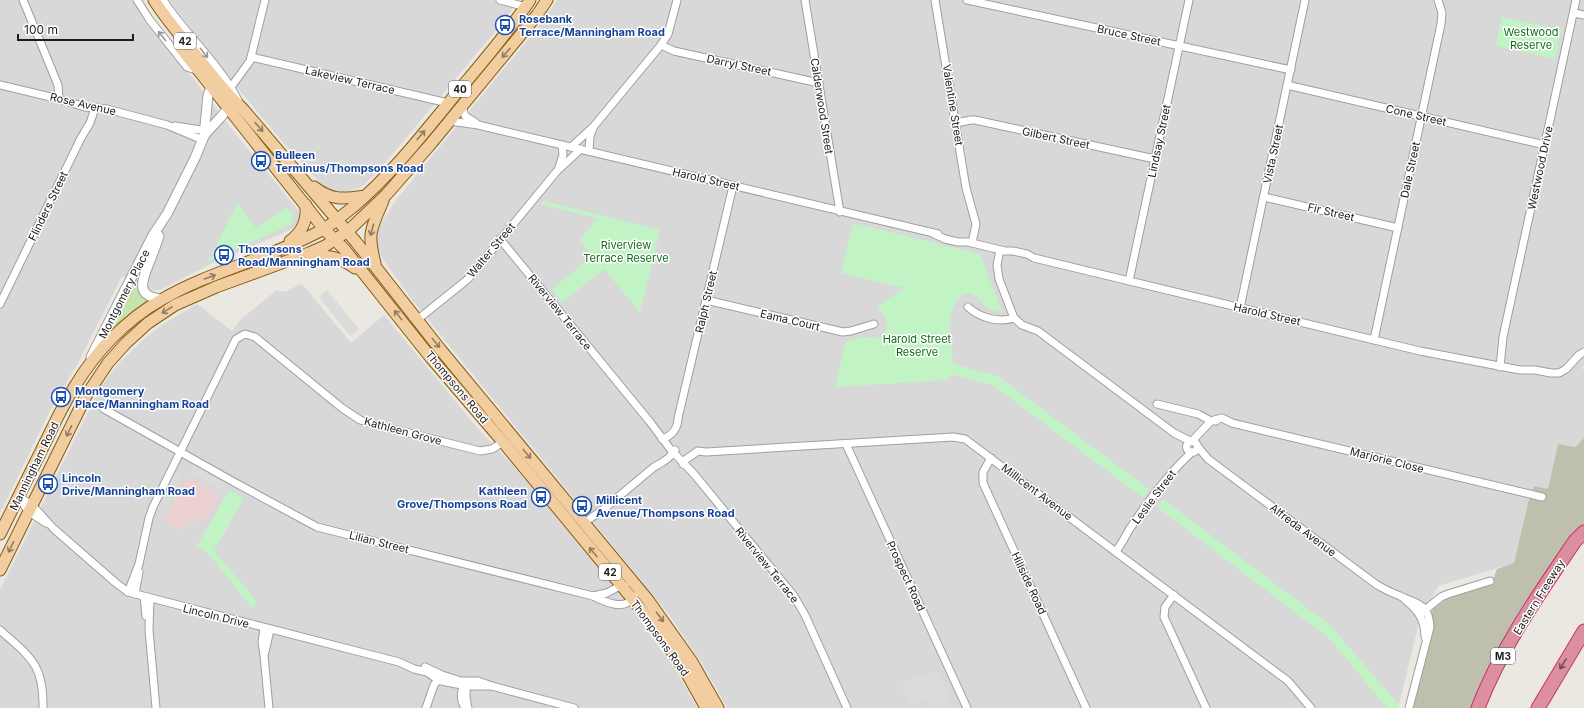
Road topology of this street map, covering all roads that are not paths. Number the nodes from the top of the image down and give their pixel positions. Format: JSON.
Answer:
{"nodes":[{"id":1,"x":23,"y":0,"type":"edge"},
{"id":2,"x":137,"y":0,"type":"edge"},
{"id":3,"x":145,"y":0,"type":"edge"},
{"id":4,"x":154,"y":0,"type":"edge"},
{"id":5,"x":162,"y":0,"type":"edge"},
{"id":6,"x":265,"y":0,"type":"edge"},
{"id":7,"x":500,"y":0,"type":"edge"},
{"id":8,"x":547,"y":0,"type":"edge"},
{"id":9,"x":677,"y":0,"type":"edge"},
{"id":10,"x":805,"y":0,"type":"edge"},
{"id":11,"x":935,"y":0,"type":"edge"},
{"id":12,"x":967,"y":0,"type":"edge"},
{"id":13,"x":1189,"y":0,"type":"edge"},
{"id":14,"x":1306,"y":0,"type":"edge"},
{"id":15,"x":1438,"y":0,"type":"edge"},
{"id":16,"x":1576,"y":0,"type":"edge"},
{"id":17,"x":528,"y":3,"type":"edge"},
{"id":18,"x":1574,"y":13,"type":"junction"},
{"id":19,"x":1584,"y":15,"type":"edge"},
{"id":20,"x":661,"y":45,"type":"junction"},
{"id":21,"x":1179,"y":46,"type":"junction"},
{"id":22,"x":251,"y":57,"type":"junction"},
{"id":23,"x":1291,"y":70,"type":"junction"},
{"id":24,"x":199,"y":71,"type":"junction"},
{"id":25,"x":819,"y":83,"type":"junction"},
{"id":26,"x":0,"y":85,"type":"edge"},
{"id":27,"x":214,"y":85,"type":"junction"},
{"id":28,"x":1287,"y":85,"type":"junction"},
{"id":29,"x":231,"y":87,"type":"junction"},
{"id":30,"x":58,"y":99,"type":"junction"},
{"id":31,"x":448,"y":103,"type":"junction"},
{"id":32,"x":230,"y":104,"type":"junction"},
{"id":33,"x":462,"y":106,"type":"junction"},
{"id":34,"x":96,"y":108,"type":"junction"},
{"id":35,"x":242,"y":108,"type":"junction"},
{"id":36,"x":1422,"y":117,"type":"junction"},
{"id":37,"x":450,"y":121,"type":"junction"},
{"id":38,"x":956,"y":123,"type":"junction"},
{"id":39,"x":478,"y":124,"type":"junction"},
{"id":40,"x":167,"y":125,"type":"junction"},
{"id":41,"x":594,"y":126,"type":"junction"},
{"id":42,"x":205,"y":134,"type":"junction"},
{"id":43,"x":562,"y":145,"type":"junction"},
{"id":44,"x":1545,"y":145,"type":"junction"},
{"id":45,"x":571,"y":147,"type":"junction"},
{"id":46,"x":580,"y":149,"type":"junction"},
{"id":47,"x":589,"y":151,"type":"junction"},
{"id":48,"x":1155,"y":159,"type":"junction"},
{"id":49,"x":557,"y":171,"type":"junction"},
{"id":50,"x":301,"y":176,"type":"junction"},
{"id":51,"x":734,"y":186,"type":"junction"},
{"id":52,"x":386,"y":195,"type":"junction"},
{"id":53,"x":366,"y":196,"type":"junction"},
{"id":54,"x":1264,"y":197,"type":"junction"},
{"id":55,"x":306,"y":205,"type":"junction"},
{"id":56,"x":840,"y":212,"type":"junction"},
{"id":57,"x":167,"y":214,"type":"junction"},
{"id":58,"x":337,"y":219,"type":"junction"},
{"id":59,"x":1398,"y":228,"type":"junction"},
{"id":60,"x":324,"y":229,"type":"junction"},
{"id":61,"x":348,"y":231,"type":"junction"},
{"id":62,"x":500,"y":239,"type":"junction"},
{"id":63,"x":335,"y":240,"type":"junction"},
{"id":64,"x":973,"y":243,"type":"junction"},
{"id":65,"x":1000,"y":250,"type":"junction"},
{"id":66,"x":277,"y":251,"type":"junction"},
{"id":67,"x":291,"y":261,"type":"junction"},
{"id":68,"x":376,"y":267,"type":"junction"},
{"id":69,"x":366,"y":276,"type":"junction"},
{"id":70,"x":1129,"y":281,"type":"junction"},
{"id":71,"x":162,"y":299,"type":"junction"},
{"id":72,"x":706,"y":300,"type":"junction"},
{"id":73,"x":0,"y":304,"type":"edge"},
{"id":74,"x":968,"y":308,"type":"dead end"},
{"id":75,"x":1240,"y":308,"type":"junction"},
{"id":76,"x":1014,"y":318,"type":"junction"},
{"id":77,"x":418,"y":320,"type":"junction"},
{"id":78,"x":874,"y":324,"type":"dead end"},
{"id":79,"x":1374,"y":340,"type":"junction"},
{"id":80,"x":1584,"y":352,"type":"edge"},
{"id":81,"x":1584,"y":355,"type":"edge"},
{"id":82,"x":1497,"y":366,"type":"junction"},
{"id":83,"x":1520,"y":370,"type":"junction"},
{"id":84,"x":82,"y":374,"type":"junction"},
{"id":85,"x":1157,"y":404,"type":"dead end"},
{"id":86,"x":104,"y":409,"type":"dead end"},
{"id":87,"x":1212,"y":421,"type":"junction"},
{"id":88,"x":664,"y":437,"type":"junction"},
{"id":89,"x":507,"y":439,"type":"junction"},
{"id":90,"x":846,"y":444,"type":"junction"},
{"id":91,"x":1192,"y":447,"type":"junction"},
{"id":92,"x":673,"y":451,"type":"junction"},
{"id":93,"x":180,"y":452,"type":"junction"},
{"id":94,"x":991,"y":458,"type":"junction"},
{"id":95,"x":685,"y":463,"type":"junction"},
{"id":96,"x":18,"y":496,"type":"junction"},
{"id":97,"x":1542,"y":497,"type":"dead end"},
{"id":98,"x":31,"y":509,"type":"junction"},
{"id":99,"x":585,"y":525,"type":"junction"},
{"id":100,"x":1,"y":531,"type":"edge"},
{"id":101,"x":577,"y":532,"type":"junction"},
{"id":102,"x":1584,"y":532,"type":"edge"},
{"id":103,"x":1114,"y":550,"type":"junction"},
{"id":104,"x":0,"y":570,"type":"edge"},
{"id":105,"x":1490,"y":581,"type":"dead end"},
{"id":106,"x":622,"y":586,"type":"junction"},
{"id":107,"x":636,"y":586,"type":"junction"},
{"id":108,"x":132,"y":593,"type":"junction"},
{"id":109,"x":1174,"y":595,"type":"junction"},
{"id":110,"x":594,"y":596,"type":"junction"},
{"id":111,"x":147,"y":598,"type":"junction"},
{"id":112,"x":632,"y":600,"type":"junction"},
{"id":113,"x":1423,"y":612,"type":"junction"},
{"id":114,"x":267,"y":629,"type":"junction"},
{"id":115,"x":0,"y":630,"type":"edge"},
{"id":116,"x":1584,"y":631,"type":"edge"},
{"id":117,"x":440,"y":679,"type":"junction"},
{"id":118,"x":465,"y":684,"type":"junction"},
{"id":119,"x":427,"y":706,"type":"edge"},
{"id":120,"x":43,"y":708,"type":"edge"},
{"id":121,"x":156,"y":708,"type":"edge"},
{"id":122,"x":269,"y":708,"type":"edge"},
{"id":123,"x":464,"y":708,"type":"edge"},
{"id":124,"x":468,"y":708,"type":"edge"},
{"id":125,"x":574,"y":708,"type":"edge"},
{"id":126,"x":706,"y":708,"type":"edge"},
{"id":127,"x":718,"y":708,"type":"edge"},
{"id":128,"x":847,"y":708,"type":"edge"},
{"id":129,"x":967,"y":708,"type":"edge"},
{"id":130,"x":1086,"y":708,"type":"edge"},
{"id":131,"x":1206,"y":708,"type":"edge"},
{"id":132,"x":1311,"y":708,"type":"edge"},
{"id":133,"x":1409,"y":708,"type":"edge"},
{"id":134,"x":1478,"y":708,"type":"edge"},
{"id":135,"x":1538,"y":708,"type":"edge"}],
"edges":[{"from":1,"to":30,"type":"street"},
{"from":24,"to":2,"type":"street","name":"Thompsons Road","one_way":true},
{"from":3,"to":24,"type":"main road","name":"Thompsons Road","number":"42"},
{"from":4,"to":27,"type":"main road","name":"Thompsons Road","number":"42"},
{"from":5,"to":29,"type":"street","name":"Thompsons Road","one_way":true},
{"from":6,"to":22,"type":"street"},
{"from":7,"to":17,"type":"street"},
{"from":8,"to":33,"type":"main road","name":"Manningham Road","number":"40","one_way":true},
{"from":9,"to":20,"type":"street"},
{"from":10,"to":25,"type":"street","name":"Calderwood Street"},
{"from":11,"to":38,"type":"street","name":"Valentine Street"},
{"from":12,"to":21,"type":"street","name":"Bruce Street"},
{"from":13,"to":21,"type":"street","name":"Lindsay Street"},
{"from":14,"to":23,"type":"street","name":"Vista Street"},
{"from":15,"to":36,"type":"street","name":"Dale Street"},
{"from":16,"to":18,"type":"street","name":"Westwood Drive"},
{"from":17,"to":31,"type":"main road","name":"Manningham Road","number":"40"},
{"from":18,"to":19,"type":"street"},
{"from":18,"to":44,"type":"street","name":"Westwood Drive"},
{"from":20,"to":25,"type":"street","name":"Darryl Street"},
{"from":20,"to":41,"type":"street"},
{"from":21,"to":23,"type":"street","name":"Bruce Street"},
{"from":21,"to":48,"type":"street","name":"Lindsay Street"},
{"from":22,"to":29,"type":"street"},
{"from":22,"to":31,"type":"street","name":"Lakeview Terrace"},
{"from":23,"to":28,"type":"street","name":"Vista Street"},
{"from":24,"to":27,"type":"main road","name":"Thompsons Road","number":"42"},
{"from":25,"to":56,"type":"street","name":"Calderwood Street"},
{"from":26,"to":30,"type":"street","name":"Rose Avenue"},
{"from":27,"to":32,"type":"main road","name":"Thompsons Road","number":"42"},
{"from":27,"to":42,"type":"street","name":"Montgomery Place"},
{"from":28,"to":36,"type":"street","name":"Cone Street"},
{"from":28,"to":54,"type":"street","name":"Vista Street"},
{"from":29,"to":35,"type":"street","name":"Thompsons Road"},
{"from":30,"to":34,"type":"street","name":"Rose Avenue"},
{"from":53,"to":31,"type":"main road","name":"Manningham Road","number":"40","one_way":true},
{"from":32,"to":35,"type":"main road","name":"Thompsons Road","number":"42"},
{"from":32,"to":42,"type":"street","name":"Montgomery Place"},
{"from":32,"to":55,"type":"main road","name":"Thompsons Road","number":"42"},
{"from":33,"to":37,"type":"main road","name":"Manningham Road","number":"40"},
{"from":33,"to":39,"type":"street","name":"Harold Street"},
{"from":34,"to":40,"type":"street","name":"Rose Avenue"},
{"from":34,"to":73,"type":"street","name":"Flinders Street"},
{"from":35,"to":50,"type":"main road","name":"Thompsons Road","number":"42","one_way":true},
{"from":36,"to":44,"type":"street","name":"Cone Street"},
{"from":36,"to":59,"type":"street","name":"Dale Street"},
{"from":37,"to":39,"type":"street","name":"Harold Street"},
{"from":37,"to":52,"type":"main road","name":"Manningham Road","number":"40"},
{"from":38,"to":48,"type":"street","name":"Gilbert Street"},
{"from":38,"to":64,"type":"street","name":"Valentine Street"},
{"from":39,"to":43,"type":"street","name":"Harold Street"},
{"from":40,"to":42,"type":"street","name":"Rose Avenue"},
{"from":40,"to":42,"type":"street","name":"Rose Avenue"},
{"from":41,"to":45,"type":"street"},
{"from":41,"to":47,"type":"street"},
{"from":42,"to":57,"type":"street","name":"Montgomery Place"},
{"from":43,"to":45,"type":"street","name":"Harold Street"},
{"from":43,"to":49,"type":"street","name":"Walter Street"},
{"from":44,"to":82,"type":"street","name":"Westwood Drive"},
{"from":45,"to":46,"type":"street","name":"Harold Street"},
{"from":46,"to":47,"type":"street","name":"Harold Street"},
{"from":46,"to":49,"type":"street","name":"Walter Street"},
{"from":47,"to":51,"type":"street","name":"Harold Street"},
{"from":48,"to":70,"type":"street","name":"Lindsay Street"},
{"from":49,"to":62,"type":"street","name":"Walter Street"},
{"from":50,"to":53,"type":"main road"},
{"from":50,"to":58,"type":"main road","name":"Thompsons Road","number":"42"},
{"from":51,"to":56,"type":"street","name":"Harold Street"},
{"from":51,"to":72,"type":"street","name":"Ralph Street"},
{"from":52,"to":61,"type":"main road","name":"Manningham Road","number":"40"},
{"from":52,"to":68,"type":"main road","one_way":true},
{"from":53,"to":58,"type":"main road","name":"Manningham Road","number":"40"},
{"from":54,"to":59,"type":"street","name":"Fir Street"},
{"from":54,"to":75,"type":"street","name":"Vista Street"},
{"from":55,"to":60,"type":"main road","name":"Thompsons Road","number":"42"},
{"from":55,"to":66,"type":"main road"},
{"from":56,"to":64,"type":"street","name":"Harold Street"},
{"from":57,"to":71,"type":"street","name":"Montgomery Place"},
{"from":57,"to":84,"type":"street","name":"Montgomery Place"},
{"from":58,"to":60,"type":"main road","name":"Manningham Road","number":"40"},
{"from":58,"to":61,"type":"main road","name":"Thompsons Road","number":"42"},
{"from":59,"to":79,"type":"street","name":"Dale Street"},
{"from":60,"to":63,"type":"main road","name":"Thompsons Road","number":"42"},
{"from":60,"to":66,"type":"main road","name":"Manningham Road","number":"40"},
{"from":61,"to":63,"type":"main road","name":"Manningham Road","number":"40"},
{"from":61,"to":68,"type":"main road","name":"Thompsons Road","number":"42"},
{"from":62,"to":77,"type":"street","name":"Walter Street"},
{"from":62,"to":88,"type":"street","name":"Riverview Terrace"},
{"from":63,"to":67,"type":"main road","name":"Manningham Road","number":"40"},
{"from":63,"to":69,"type":"main road","name":"Thompsons Road","number":"42"},
{"from":64,"to":65,"type":"street","name":"Harold Street"},
{"from":65,"to":70,"type":"street","name":"Harold Street"},
{"from":65,"to":76,"type":"street"},
{"from":71,"to":66,"type":"main road","name":"Manningham Road","number":"40","one_way":true},
{"from":67,"to":69,"type":"main road"},
{"from":67,"to":98,"type":"main road","name":"Manningham Road","number":"40","one_way":true},
{"from":68,"to":77,"type":"main road","name":"Thompsons Road","number":"42"},
{"from":89,"to":69,"type":"main road","name":"Thompsons Road","number":"42","one_way":true},
{"from":70,"to":75,"type":"street","name":"Harold Street"},
{"from":71,"to":84,"type":"main road","name":"Manningham Road","number":"40"},
{"from":72,"to":78,"type":"street","name":"Eama Court"},
{"from":72,"to":88,"type":"street","name":"Ralph Street"},
{"from":74,"to":76,"type":"street"},
{"from":75,"to":79,"type":"street","name":"Harold Street"},
{"from":76,"to":91,"type":"street","name":"Alfreda Avenue"},
{"from":77,"to":89,"type":"main road","name":"Thompsons Road","number":"42","one_way":true},
{"from":79,"to":82,"type":"street","name":"Harold Street"},
{"from":80,"to":83,"type":"street"},
{"from":81,"to":83,"type":"street"},
{"from":82,"to":83,"type":"street","name":"Harold Street"},
{"from":84,"to":96,"type":"main road","name":"Manningham Road","number":"40"},
{"from":85,"to":87,"type":"street","name":"Marjorie Close"},
{"from":86,"to":93,"type":"street","name":"Lilian Street"},
{"from":87,"to":91,"type":"street","name":"Leslie Street"},
{"from":87,"to":97,"type":"street","name":"Marjorie Close"},
{"from":88,"to":92,"type":"street","name":"Riverview Terrace"},
{"from":89,"to":93,"type":"street","name":"Kathleen Grove"},
{"from":89,"to":99,"type":"main road","name":"Thompsons Road","number":"42","one_way":true},
{"from":89,"to":101,"type":"main road","name":"Thompsons Road","number":"42"},
{"from":90,"to":94,"type":"street","name":"Millicent Avenue"},
{"from":90,"to":95,"type":"street","name":"Millicent Avenue"},
{"from":90,"to":129,"type":"street","name":"Prospect Road"},
{"from":91,"to":103,"type":"street","name":"Leslie Street"},
{"from":91,"to":113,"type":"street","name":"Alfreda Avenue"},
{"from":92,"to":95,"type":"street","name":"Riverview Terrace"},
{"from":92,"to":99,"type":"street"},
{"from":93,"to":108,"type":"street"},
{"from":93,"to":110,"type":"street","name":"Lilian Street"},
{"from":94,"to":103,"type":"street","name":"Millicent Avenue"},
{"from":94,"to":130,"type":"street","name":"Hillside Road"},
{"from":95,"to":128,"type":"street","name":"Riverview Terrace"},
{"from":96,"to":98,"type":"street","name":"Lincoln Drive"},
{"from":96,"to":100,"type":"main road","name":"Manningham Road","number":"40"},
{"from":98,"to":104,"type":"main road","name":"Manningham Road","number":"40","one_way":true},
{"from":98,"to":108,"type":"street","name":"Lincoln Drive"},
{"from":99,"to":101,"type":"main road"},
{"from":99,"to":107,"type":"main road","name":"Thompsons Road","number":"42"},
{"from":106,"to":101,"type":"main road","name":"Thompsons Road","number":"42","one_way":true},
{"from":102,"to":134,"type":"highway","name":"Eastern Freeway","number":"M3"},
{"from":103,"to":109,"type":"street","name":"Millicent Avenue"},
{"from":105,"to":113,"type":"street"},
{"from":106,"to":107,"type":"street"},
{"from":106,"to":110,"type":"street"},
{"from":106,"to":112,"type":"main road","name":"Thompsons Road","number":"42"},
{"from":107,"to":112,"type":"street"},
{"from":107,"to":127,"type":"main road","name":"Thompsons Road","number":"42","one_way":true},
{"from":108,"to":111,"type":"street","name":"Lincoln Drive"},
{"from":109,"to":131,"type":"street"},
{"from":109,"to":132,"type":"street","name":"Millicent Avenue"},
{"from":110,"to":112,"type":"street","name":"Lilian Street"},
{"from":111,"to":114,"type":"street","name":"Lincoln Drive"},
{"from":111,"to":121,"type":"street"},
{"from":112,"to":126,"type":"main road","name":"Thompsons Road","number":"42"},
{"from":113,"to":133,"type":"street"},
{"from":114,"to":117,"type":"street","name":"Lincoln Drive"},
{"from":114,"to":122,"type":"street"},
{"from":115,"to":120,"type":"street"},
{"from":116,"to":135,"type":"highway","one_way":true},
{"from":117,"to":118,"type":"street","name":"Lincoln Drive"},
{"from":117,"to":119,"type":"street"},
{"from":118,"to":123,"type":"street"},
{"from":118,"to":124,"type":"street"},
{"from":118,"to":125,"type":"street","name":"Lincoln Drive"}]}
